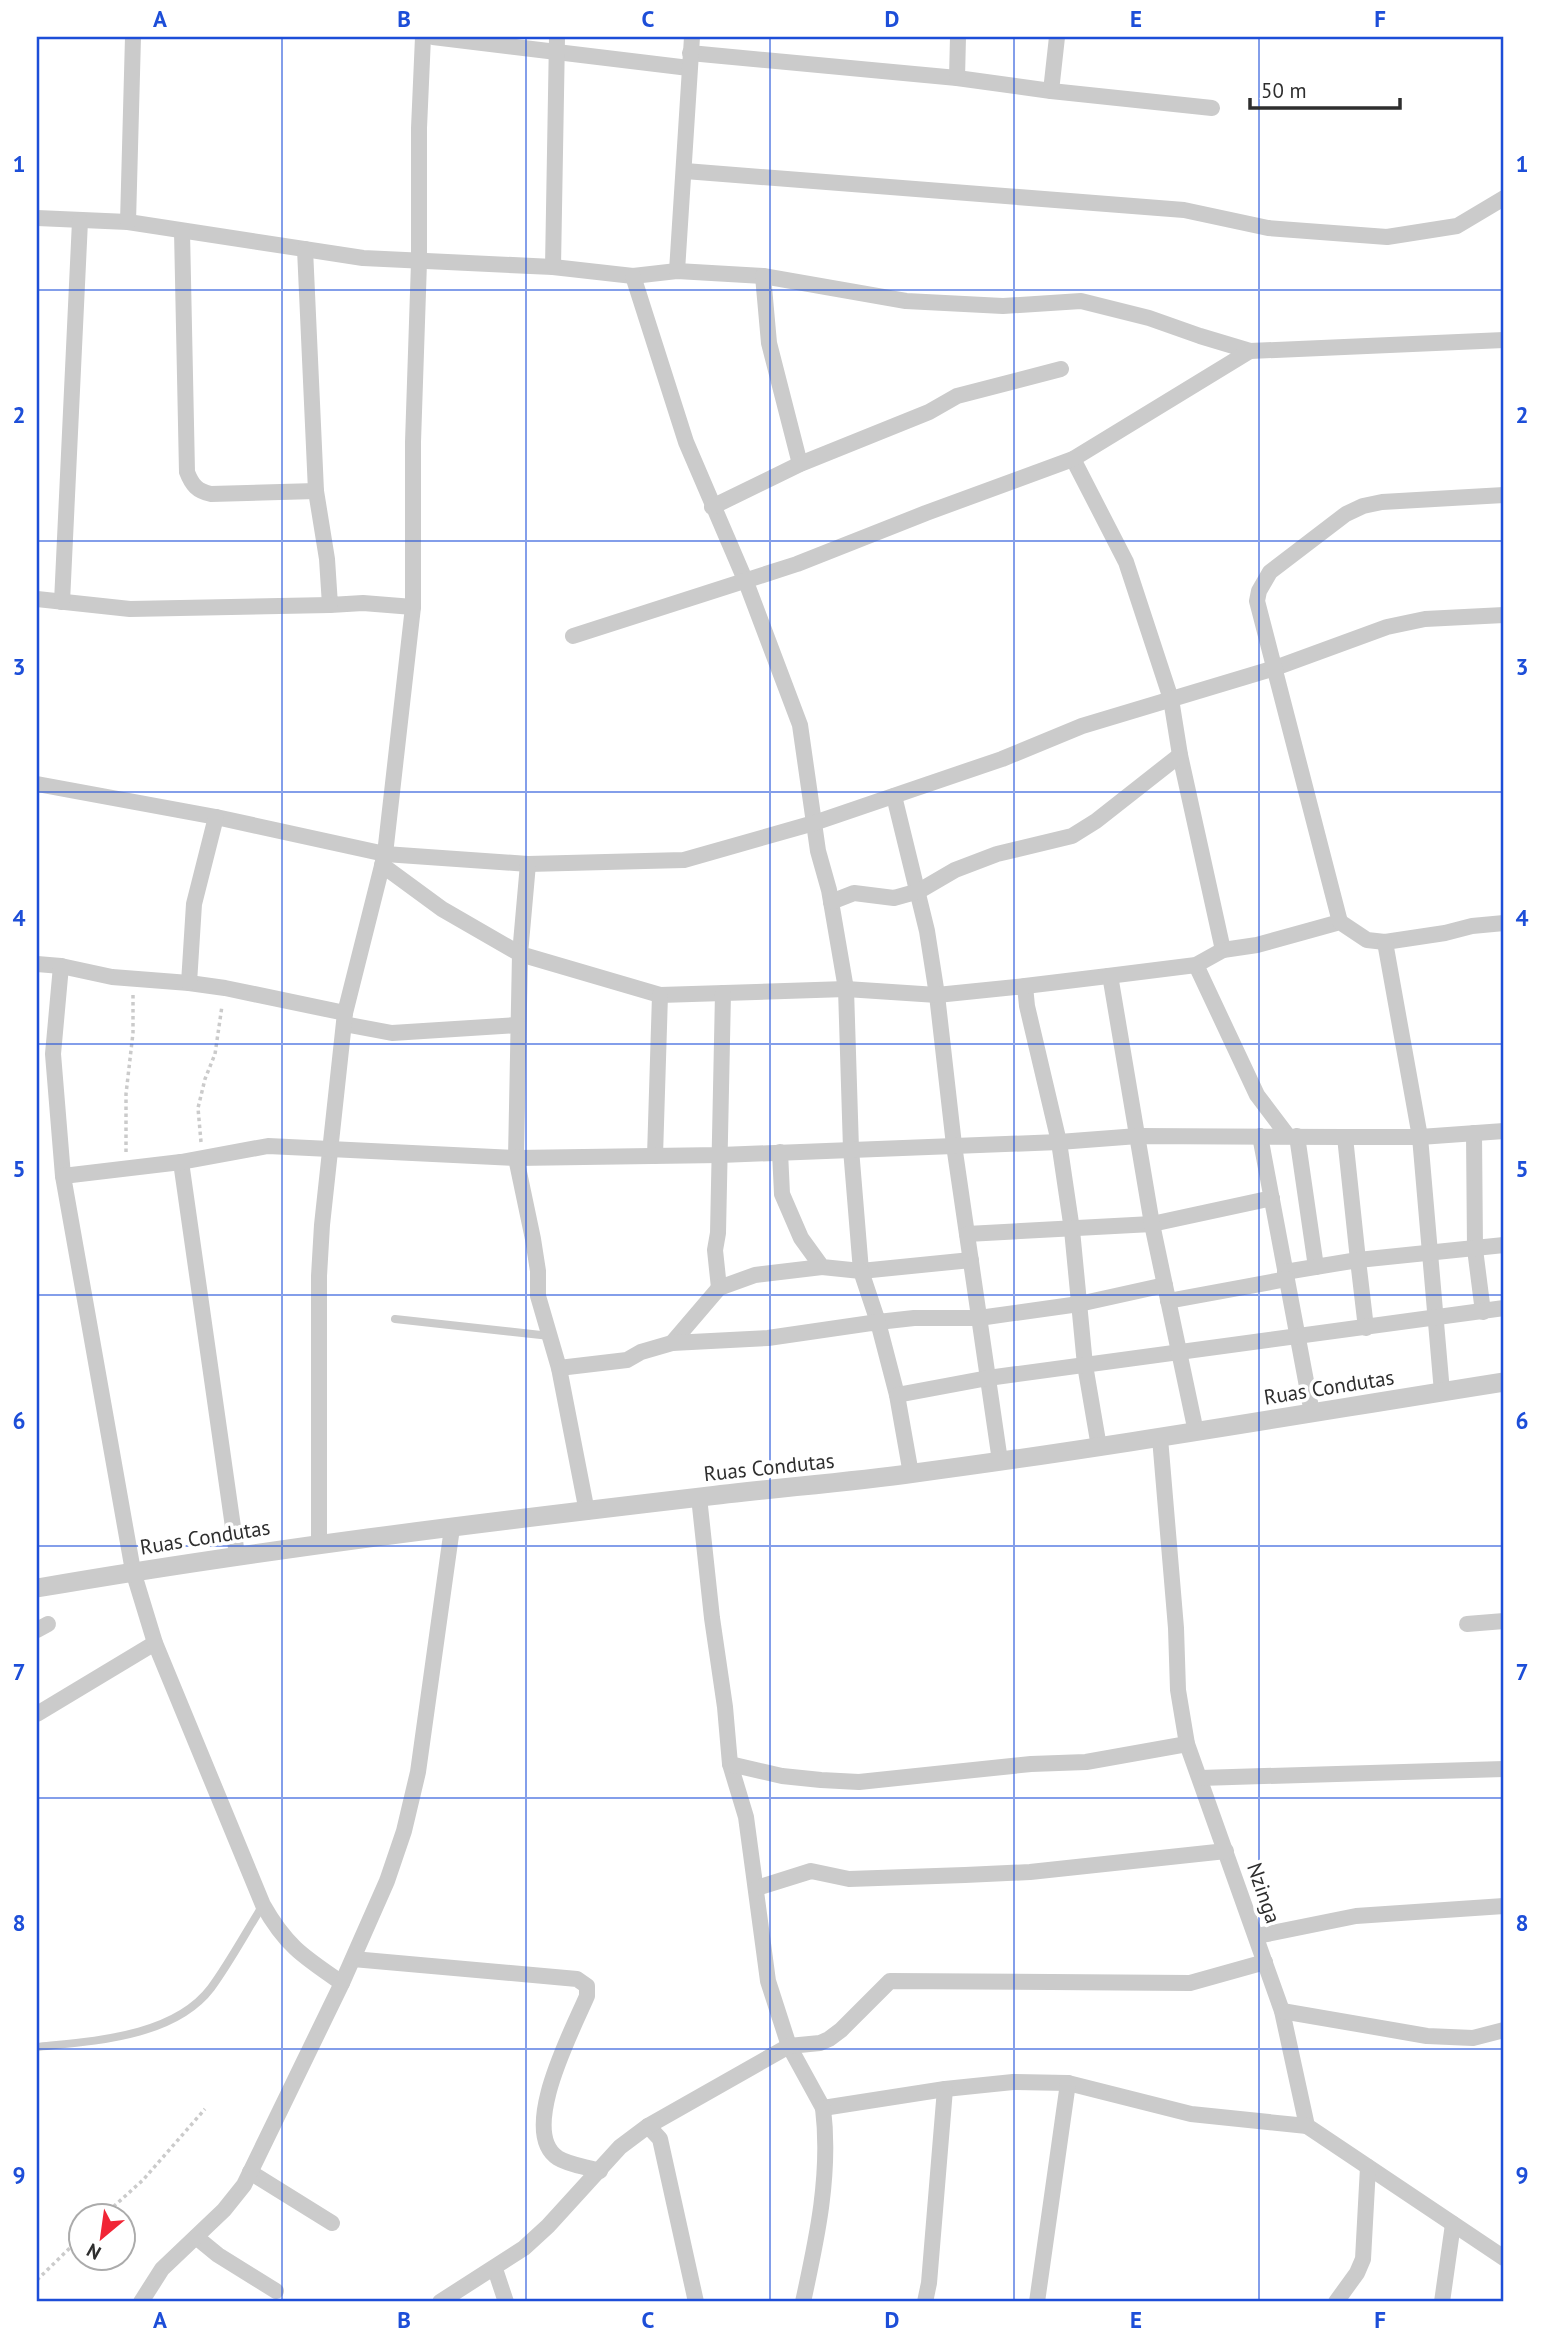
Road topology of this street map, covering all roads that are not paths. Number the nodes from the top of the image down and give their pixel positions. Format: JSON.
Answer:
{"nodes":[{"id":1,"x":132,"y":37,"type":"edge"},
{"id":2,"x":423,"y":37,"type":"edge"},
{"id":3,"x":433,"y":37,"type":"edge"},
{"id":4,"x":958,"y":37,"type":"edge"},
{"id":5,"x":1057,"y":37,"type":"edge"},
{"id":6,"x":556,"y":45,"type":"edge"},
{"id":7,"x":691,"y":53,"type":"edge"},
{"id":8,"x":957,"y":78,"type":"junction"},
{"id":9,"x":1051,"y":91,"type":"junction"},
{"id":10,"x":1212,"y":108,"type":"dead end"},
{"id":11,"x":685,"y":171,"type":"junction"},
{"id":12,"x":1502,"y":204,"type":"edge"},
{"id":13,"x":37,"y":218,"type":"edge"},
{"id":14,"x":80,"y":220,"type":"junction"},
{"id":15,"x":128,"y":222,"type":"junction"},
{"id":16,"x":182,"y":232,"type":"junction"},
{"id":17,"x":305,"y":250,"type":"junction"},
{"id":18,"x":419,"y":262,"type":"junction"},
{"id":19,"x":553,"y":267,"type":"junction"},
{"id":20,"x":677,"y":271,"type":"junction"},
{"id":21,"x":633,"y":276,"type":"junction"},
{"id":22,"x":763,"y":276,"type":"junction"},
{"id":23,"x":1504,"y":340,"type":"edge"},
{"id":24,"x":1250,"y":351,"type":"junction"},
{"id":25,"x":1061,"y":369,"type":"dead end"},
{"id":26,"x":1073,"y":460,"type":"junction"},
{"id":27,"x":800,"y":464,"type":"junction"},
{"id":28,"x":316,"y":491,"type":"junction"},
{"id":29,"x":1504,"y":495,"type":"edge"},
{"id":30,"x":712,"y":507,"type":"junction"},
{"id":31,"x":746,"y":582,"type":"junction"},
{"id":32,"x":37,"y":599,"type":"edge"},
{"id":33,"x":62,"y":602,"type":"junction"},
{"id":34,"x":330,"y":605,"type":"junction"},
{"id":35,"x":413,"y":607,"type":"junction"},
{"id":36,"x":1504,"y":615,"type":"edge"},
{"id":37,"x":573,"y":636,"type":"dead end"},
{"id":38,"x":1275,"y":668,"type":"junction"},
{"id":39,"x":1171,"y":699,"type":"junction"},
{"id":40,"x":1180,"y":755,"type":"junction"},
{"id":41,"x":37,"y":784,"type":"edge"},
{"id":42,"x":894,"y":796,"type":"junction"},
{"id":43,"x":216,"y":817,"type":"junction"},
{"id":44,"x":814,"y":822,"type":"junction"},
{"id":45,"x":384,"y":860,"type":"junction"},
{"id":46,"x":528,"y":864,"type":"junction"},
{"id":47,"x":919,"y":891,"type":"junction"},
{"id":48,"x":831,"y":902,"type":"junction"},
{"id":49,"x":1340,"y":922,"type":"junction"},
{"id":50,"x":1504,"y":923,"type":"edge"},
{"id":51,"x":1385,"y":943,"type":"junction"},
{"id":52,"x":1223,"y":950,"type":"junction"},
{"id":53,"x":520,"y":954,"type":"junction"},
{"id":54,"x":37,"y":964,"type":"edge"},
{"id":55,"x":1196,"y":965,"type":"junction"},
{"id":56,"x":61,"y":966,"type":"junction"},
{"id":57,"x":1108,"y":976,"type":"junction"},
{"id":58,"x":189,"y":983,"type":"junction"},
{"id":59,"x":1026,"y":986,"type":"junction"},
{"id":60,"x":846,"y":989,"type":"junction"},
{"id":61,"x":723,"y":993,"type":"junction"},
{"id":62,"x":660,"y":995,"type":"junction"},
{"id":63,"x":937,"y":995,"type":"junction"},
{"id":64,"x":344,"y":1018,"type":"junction"},
{"id":65,"x":518,"y":1025,"type":"junction"},
{"id":66,"x":1504,"y":1131,"type":"edge"},
{"id":67,"x":1474,"y":1133,"type":"junction"},
{"id":68,"x":1138,"y":1136,"type":"junction"},
{"id":69,"x":1260,"y":1136,"type":"junction"},
{"id":70,"x":1292,"y":1136,"type":"junction"},
{"id":71,"x":1420,"y":1136,"type":"junction"},
{"id":72,"x":1345,"y":1138,"type":"junction"},
{"id":73,"x":1059,"y":1142,"type":"junction"},
{"id":74,"x":954,"y":1145,"type":"junction"},
{"id":75,"x":851,"y":1149,"type":"junction"},
{"id":76,"x":331,"y":1150,"type":"junction"},
{"id":77,"x":780,"y":1152,"type":"junction"},
{"id":78,"x":720,"y":1155,"type":"junction"},
{"id":79,"x":655,"y":1156,"type":"junction"},
{"id":80,"x":516,"y":1158,"type":"junction"},
{"id":81,"x":181,"y":1162,"type":"junction"},
{"id":82,"x":63,"y":1177,"type":"junction"},
{"id":83,"x":1272,"y":1198,"type":"junction"},
{"id":84,"x":1152,"y":1224,"type":"junction"},
{"id":85,"x":1072,"y":1230,"type":"junction"},
{"id":86,"x":967,"y":1234,"type":"junction"},
{"id":87,"x":1504,"y":1245,"type":"edge"},
{"id":88,"x":1475,"y":1249,"type":"junction"},
{"id":89,"x":1429,"y":1252,"type":"junction"},
{"id":90,"x":971,"y":1260,"type":"junction"},
{"id":91,"x":1358,"y":1260,"type":"junction"},
{"id":92,"x":822,"y":1267,"type":"junction"},
{"id":93,"x":1316,"y":1267,"type":"junction"},
{"id":94,"x":861,"y":1271,"type":"junction"},
{"id":95,"x":1286,"y":1275,"type":"junction"},
{"id":96,"x":719,"y":1288,"type":"junction"},
{"id":97,"x":1166,"y":1293,"type":"junction"},
{"id":98,"x":1079,"y":1304,"type":"junction"},
{"id":99,"x":1504,"y":1308,"type":"edge"},
{"id":100,"x":1483,"y":1312,"type":"junction"},
{"id":101,"x":979,"y":1318,"type":"junction"},
{"id":102,"x":395,"y":1319,"type":"dead end"},
{"id":103,"x":1435,"y":1319,"type":"junction"},
{"id":104,"x":878,"y":1322,"type":"junction"},
{"id":105,"x":1366,"y":1328,"type":"junction"},
{"id":106,"x":550,"y":1336,"type":"junction"},
{"id":107,"x":1297,"y":1336,"type":"junction"},
{"id":108,"x":672,"y":1343,"type":"junction"},
{"id":109,"x":1179,"y":1352,"type":"junction"},
{"id":110,"x":1085,"y":1365,"type":"junction"},
{"id":111,"x":559,"y":1368,"type":"junction"},
{"id":112,"x":988,"y":1378,"type":"junction"},
{"id":113,"x":1504,"y":1382,"type":"edge"},
{"id":114,"x":1442,"y":1392,"type":"junction"},
{"id":115,"x":897,"y":1395,"type":"junction"},
{"id":116,"x":1312,"y":1413,"type":"junction"},
{"id":117,"x":1196,"y":1432,"type":"junction"},
{"id":118,"x":1160,"y":1438,"type":"junction"},
{"id":119,"x":1099,"y":1447,"type":"junction"},
{"id":120,"x":1000,"y":1461,"type":"junction"},
{"id":121,"x":911,"y":1474,"type":"junction"},
{"id":122,"x":699,"y":1497,"type":"junction"},
{"id":123,"x":587,"y":1512,"type":"junction"},
{"id":124,"x":452,"y":1528,"type":"junction"},
{"id":125,"x":319,"y":1544,"type":"junction"},
{"id":126,"x":237,"y":1555,"type":"junction"},
{"id":127,"x":133,"y":1572,"type":"junction"},
{"id":128,"x":37,"y":1588,"type":"edge"},
{"id":129,"x":1504,"y":1620,"type":"edge"},
{"id":130,"x":1467,"y":1624,"type":"dead end"},
{"id":131,"x":155,"y":1643,"type":"junction"},
{"id":132,"x":37,"y":1714,"type":"edge"},
{"id":133,"x":1187,"y":1744,"type":"junction"},
{"id":134,"x":730,"y":1764,"type":"junction"},
{"id":135,"x":1504,"y":1769,"type":"edge"},
{"id":136,"x":1200,"y":1778,"type":"junction"},
{"id":137,"x":1226,"y":1851,"type":"junction"},
{"id":138,"x":757,"y":1888,"type":"junction"},
{"id":139,"x":263,"y":1905,"type":"junction"},
{"id":140,"x":1504,"y":1906,"type":"edge"},
{"id":141,"x":1257,"y":1936,"type":"junction"},
{"id":142,"x":353,"y":1959,"type":"junction"},
{"id":143,"x":1265,"y":1962,"type":"junction"},
{"id":144,"x":342,"y":1983,"type":"junction"},
{"id":145,"x":1282,"y":2011,"type":"junction"},
{"id":146,"x":1504,"y":2030,"type":"edge"},
{"id":147,"x":789,"y":2046,"type":"junction"},
{"id":148,"x":37,"y":2047,"type":"edge"},
{"id":149,"x":1068,"y":2083,"type":"junction"},
{"id":150,"x":945,"y":2090,"type":"junction"},
{"id":151,"x":823,"y":2108,"type":"junction"},
{"id":152,"x":648,"y":2126,"type":"junction"},
{"id":153,"x":1307,"y":2126,"type":"junction"},
{"id":154,"x":1368,"y":2167,"type":"junction"},
{"id":155,"x":600,"y":2171,"type":"junction"},
{"id":156,"x":250,"y":2172,"type":"junction"},
{"id":157,"x":332,"y":2223,"type":"dead end"},
{"id":158,"x":1453,"y":2224,"type":"junction"},
{"id":159,"x":195,"y":2237,"type":"junction"},
{"id":160,"x":1504,"y":2258,"type":"edge"},
{"id":161,"x":495,"y":2269,"type":"junction"},
{"id":162,"x":276,"y":2291,"type":"dead end"},
{"id":163,"x":141,"y":2302,"type":"edge"},
{"id":164,"x":440,"y":2302,"type":"edge"},
{"id":165,"x":506,"y":2302,"type":"edge"},
{"id":166,"x":696,"y":2302,"type":"edge"},
{"id":167,"x":803,"y":2302,"type":"edge"},
{"id":168,"x":925,"y":2302,"type":"edge"},
{"id":169,"x":1037,"y":2302,"type":"edge"},
{"id":170,"x":1336,"y":2302,"type":"edge"},
{"id":171,"x":1441,"y":2302,"type":"edge"}],
"edges":[{"from":1,"to":15,"type":"street"},
{"from":2,"to":18,"type":"street"},
{"from":3,"to":6,"type":"street"},
{"from":4,"to":8,"type":"street"},
{"from":5,"to":9,"type":"street"},
{"from":6,"to":7,"type":"street"},
{"from":6,"to":19,"type":"street"},
{"from":7,"to":8,"type":"street"},
{"from":7,"to":11,"type":"street"},
{"from":8,"to":9,"type":"street"},
{"from":9,"to":10,"type":"street"},
{"from":11,"to":12,"type":"street"},
{"from":11,"to":20,"type":"street"},
{"from":13,"to":14,"type":"street"},
{"from":14,"to":15,"type":"street"},
{"from":14,"to":33,"type":"street"},
{"from":15,"to":16,"type":"street"},
{"from":16,"to":17,"type":"street"},
{"from":16,"to":28,"type":"street"},
{"from":17,"to":18,"type":"street"},
{"from":17,"to":28,"type":"street"},
{"from":18,"to":19,"type":"street"},
{"from":18,"to":35,"type":"street"},
{"from":19,"to":21,"type":"street"},
{"from":20,"to":21,"type":"street"},
{"from":20,"to":22,"type":"street"},
{"from":21,"to":30,"type":"street"},
{"from":22,"to":24,"type":"street"},
{"from":22,"to":27,"type":"street"},
{"from":23,"to":24,"type":"street"},
{"from":24,"to":26,"type":"street"},
{"from":25,"to":27,"type":"street"},
{"from":26,"to":31,"type":"street"},
{"from":26,"to":39,"type":"street"},
{"from":27,"to":30,"type":"street"},
{"from":28,"to":34,"type":"street"},
{"from":29,"to":38,"type":"street"},
{"from":30,"to":31,"type":"street"},
{"from":31,"to":37,"type":"street"},
{"from":31,"to":44,"type":"street"},
{"from":32,"to":33,"type":"street"},
{"from":33,"to":34,"type":"street"},
{"from":34,"to":35,"type":"street"},
{"from":35,"to":45,"type":"street"},
{"from":36,"to":38,"type":"street"},
{"from":38,"to":39,"type":"street"},
{"from":38,"to":49,"type":"street"},
{"from":39,"to":40,"type":"street"},
{"from":39,"to":42,"type":"street"},
{"from":40,"to":47,"type":"street"},
{"from":40,"to":52,"type":"street"},
{"from":41,"to":43,"type":"street"},
{"from":42,"to":44,"type":"street"},
{"from":42,"to":47,"type":"street"},
{"from":43,"to":45,"type":"street"},
{"from":43,"to":58,"type":"street"},
{"from":44,"to":46,"type":"street"},
{"from":44,"to":48,"type":"street"},
{"from":45,"to":46,"type":"street"},
{"from":45,"to":53,"type":"street"},
{"from":45,"to":64,"type":"street"},
{"from":46,"to":53,"type":"street"},
{"from":47,"to":48,"type":"street"},
{"from":47,"to":63,"type":"street"},
{"from":48,"to":60,"type":"street"},
{"from":49,"to":51,"type":"street"},
{"from":49,"to":52,"type":"street"},
{"from":50,"to":51,"type":"street"},
{"from":51,"to":71,"type":"street"},
{"from":52,"to":55,"type":"street"},
{"from":53,"to":62,"type":"street"},
{"from":53,"to":65,"type":"street"},
{"from":54,"to":56,"type":"street"},
{"from":55,"to":57,"type":"street"},
{"from":55,"to":70,"type":"street"},
{"from":56,"to":58,"type":"street"},
{"from":56,"to":82,"type":"street"},
{"from":57,"to":59,"type":"street"},
{"from":57,"to":68,"type":"street"},
{"from":58,"to":64,"type":"street"},
{"from":59,"to":63,"type":"street"},
{"from":59,"to":73,"type":"street"},
{"from":60,"to":61,"type":"street"},
{"from":60,"to":63,"type":"street"},
{"from":60,"to":75,"type":"street"},
{"from":61,"to":62,"type":"street"},
{"from":61,"to":78,"type":"street"},
{"from":62,"to":79,"type":"street"},
{"from":63,"to":74,"type":"street"},
{"from":64,"to":65,"type":"street"},
{"from":64,"to":76,"type":"street"},
{"from":65,"to":80,"type":"street"},
{"from":66,"to":67,"type":"street"},
{"from":67,"to":71,"type":"street"},
{"from":67,"to":88,"type":"street"},
{"from":68,"to":69,"type":"street"},
{"from":68,"to":73,"type":"street"},
{"from":68,"to":84,"type":"street"},
{"from":69,"to":70,"type":"street"},
{"from":69,"to":83,"type":"street"},
{"from":70,"to":72,"type":"street"},
{"from":70,"to":93,"type":"street"},
{"from":71,"to":72,"type":"street"},
{"from":71,"to":89,"type":"street"},
{"from":72,"to":91,"type":"street"},
{"from":73,"to":74,"type":"street"},
{"from":73,"to":85,"type":"street"},
{"from":74,"to":75,"type":"street"},
{"from":74,"to":86,"type":"street"},
{"from":75,"to":77,"type":"street"},
{"from":75,"to":94,"type":"street"},
{"from":76,"to":80,"type":"street"},
{"from":76,"to":81,"type":"street"},
{"from":76,"to":125,"type":"street"},
{"from":77,"to":78,"type":"street"},
{"from":77,"to":92,"type":"street"},
{"from":78,"to":79,"type":"street"},
{"from":78,"to":96,"type":"street"},
{"from":79,"to":80,"type":"street"},
{"from":80,"to":106,"type":"street"},
{"from":81,"to":82,"type":"street"},
{"from":81,"to":126,"type":"street"},
{"from":82,"to":127,"type":"street"},
{"from":83,"to":84,"type":"street"},
{"from":83,"to":95,"type":"street"},
{"from":84,"to":85,"type":"street"},
{"from":84,"to":97,"type":"street"},
{"from":85,"to":86,"type":"street"},
{"from":85,"to":98,"type":"street"},
{"from":86,"to":90,"type":"street"},
{"from":87,"to":88,"type":"street"},
{"from":88,"to":89,"type":"street"},
{"from":88,"to":100,"type":"street"},
{"from":89,"to":91,"type":"street"},
{"from":89,"to":103,"type":"street"},
{"from":90,"to":94,"type":"street"},
{"from":90,"to":101,"type":"street"},
{"from":91,"to":93,"type":"street"},
{"from":91,"to":105,"type":"street"},
{"from":92,"to":94,"type":"street"},
{"from":92,"to":96,"type":"street"},
{"from":93,"to":95,"type":"street"},
{"from":94,"to":104,"type":"street"},
{"from":95,"to":97,"type":"street"},
{"from":95,"to":107,"type":"street"},
{"from":96,"to":108,"type":"street"},
{"from":97,"to":98,"type":"street"},
{"from":97,"to":109,"type":"street"},
{"from":98,"to":101,"type":"street"},
{"from":98,"to":110,"type":"street"},
{"from":99,"to":100,"type":"street"},
{"from":100,"to":103,"type":"street"},
{"from":101,"to":104,"type":"street"},
{"from":101,"to":112,"type":"street"},
{"from":102,"to":106,"type":"lane"},
{"from":103,"to":105,"type":"street"},
{"from":103,"to":114,"type":"street"},
{"from":104,"to":108,"type":"street"},
{"from":104,"to":115,"type":"street"},
{"from":105,"to":107,"type":"street"},
{"from":106,"to":111,"type":"street"},
{"from":107,"to":109,"type":"street"},
{"from":107,"to":116,"type":"street"},
{"from":108,"to":111,"type":"street"},
{"from":109,"to":110,"type":"street"},
{"from":109,"to":117,"type":"street"},
{"from":110,"to":112,"type":"street"},
{"from":110,"to":119,"type":"street"},
{"from":111,"to":123,"type":"street"},
{"from":112,"to":115,"type":"street"},
{"from":112,"to":120,"type":"street"},
{"from":113,"to":114,"type":"street","name":"Ruas Condutas"},
{"from":114,"to":116,"type":"street","name":"Ruas Condutas"},
{"from":115,"to":121,"type":"street"},
{"from":116,"to":117,"type":"street","name":"Ruas Condutas"},
{"from":117,"to":118,"type":"street","name":"Ruas Condutas"},
{"from":118,"to":119,"type":"street","name":"Ruas Condutas"},
{"from":118,"to":133,"type":"street","name":"Nzinga"},
{"from":119,"to":120,"type":"street","name":"Ruas Condutas"},
{"from":120,"to":121,"type":"street","name":"Ruas Condutas"},
{"from":121,"to":122,"type":"street","name":"Ruas Condutas"},
{"from":122,"to":123,"type":"street","name":"Ruas Condutas"},
{"from":122,"to":134,"type":"street"},
{"from":123,"to":124,"type":"street","name":"Ruas Condutas"},
{"from":124,"to":125,"type":"street","name":"Ruas Condutas"},
{"from":124,"to":142,"type":"street"},
{"from":125,"to":126,"type":"street","name":"Ruas Condutas"},
{"from":126,"to":127,"type":"street","name":"Ruas Condutas"},
{"from":127,"to":128,"type":"street","name":"Ruas Condutas"},
{"from":127,"to":131,"type":"street"},
{"from":129,"to":130,"type":"street"},
{"from":131,"to":132,"type":"street"},
{"from":131,"to":139,"type":"street"},
{"from":133,"to":134,"type":"street"},
{"from":133,"to":136,"type":"street","name":"Nzinga"},
{"from":134,"to":138,"type":"street"},
{"from":135,"to":136,"type":"street"},
{"from":136,"to":137,"type":"street","name":"Nzinga"},
{"from":137,"to":138,"type":"street"},
{"from":137,"to":141,"type":"street","name":"Nzinga"},
{"from":138,"to":147,"type":"street"},
{"from":139,"to":144,"type":"street"},
{"from":139,"to":148,"type":"lane"},
{"from":140,"to":141,"type":"street"},
{"from":141,"to":143,"type":"street","name":"Nzinga"},
{"from":142,"to":144,"type":"street"},
{"from":142,"to":155,"type":"street"},
{"from":143,"to":145,"type":"street","name":"Nzinga"},
{"from":143,"to":147,"type":"street"},
{"from":144,"to":156,"type":"street"},
{"from":145,"to":146,"type":"street"},
{"from":145,"to":153,"type":"street","name":"Nzinga"},
{"from":147,"to":151,"type":"street"},
{"from":147,"to":152,"type":"street"},
{"from":149,"to":150,"type":"street"},
{"from":149,"to":153,"type":"street"},
{"from":149,"to":169,"type":"street"},
{"from":150,"to":151,"type":"street"},
{"from":150,"to":168,"type":"street"},
{"from":151,"to":167,"type":"street"},
{"from":152,"to":155,"type":"street"},
{"from":152,"to":166,"type":"street"},
{"from":153,"to":154,"type":"street"},
{"from":154,"to":158,"type":"street"},
{"from":154,"to":170,"type":"street"},
{"from":155,"to":161,"type":"street"},
{"from":156,"to":157,"type":"street"},
{"from":156,"to":159,"type":"street"},
{"from":158,"to":160,"type":"street"},
{"from":158,"to":171,"type":"street"},
{"from":159,"to":162,"type":"street"},
{"from":159,"to":163,"type":"street"},
{"from":161,"to":164,"type":"street"},
{"from":161,"to":165,"type":"street"}]}
